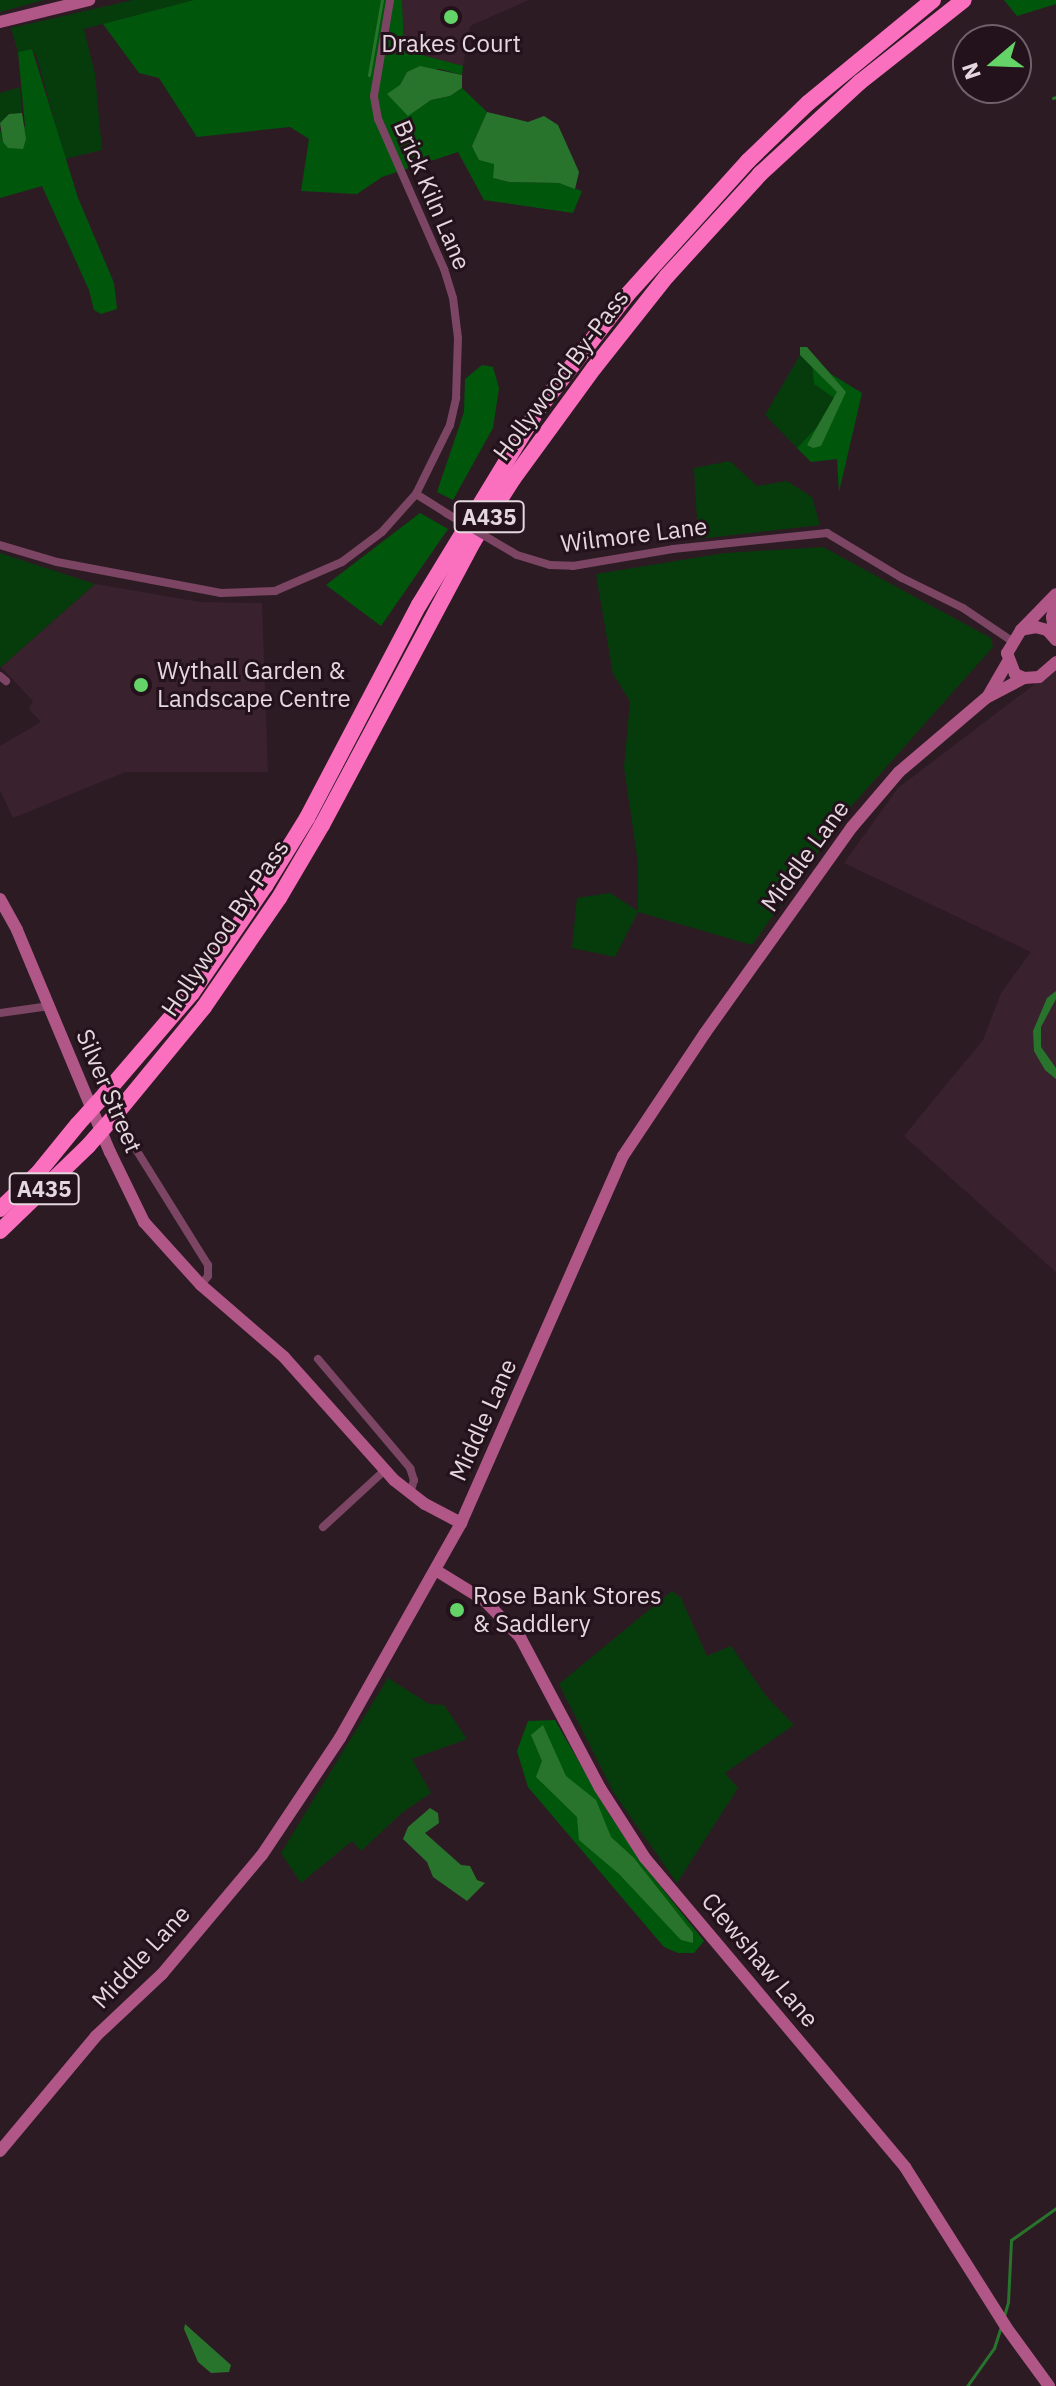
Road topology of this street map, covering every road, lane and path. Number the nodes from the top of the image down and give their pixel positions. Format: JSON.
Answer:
{"nodes":[{"id":1,"x":89,"y":0,"type":"edge"},
{"id":2,"x":390,"y":0,"type":"edge"},
{"id":3,"x":933,"y":0,"type":"edge"},
{"id":4,"x":964,"y":0,"type":"edge"},
{"id":5,"x":0,"y":22,"type":"edge"},
{"id":6,"x":416,"y":494,"type":"junction"},
{"id":7,"x":0,"y":545,"type":"edge"},
{"id":8,"x":1056,"y":596,"type":"edge"},
{"id":9,"x":1021,"y":630,"type":"junction"},
{"id":10,"x":1056,"y":639,"type":"edge"},
{"id":11,"x":1012,"y":641,"type":"junction"},
{"id":12,"x":1008,"y":662,"type":"junction"},
{"id":13,"x":1056,"y":662,"type":"edge"},
{"id":14,"x":1024,"y":678,"type":"junction"},
{"id":15,"x":986,"y":698,"type":"junction"},
{"id":16,"x":0,"y":899,"type":"edge"},
{"id":17,"x":50,"y":1006,"type":"junction"},
{"id":18,"x":0,"y":1013,"type":"edge"},
{"id":19,"x":132,"y":1143,"type":"dead end"},
{"id":20,"x":0,"y":1209,"type":"edge"},
{"id":21,"x":0,"y":1231,"type":"edge"},
{"id":22,"x":201,"y":1285,"type":"junction"},
{"id":23,"x":318,"y":1359,"type":"dead end"},
{"id":24,"x":385,"y":1470,"type":"junction"},
{"id":25,"x":410,"y":1493,"type":"junction"},
{"id":26,"x":461,"y":1523,"type":"junction"},
{"id":27,"x":323,"y":1527,"type":"dead end"},
{"id":28,"x":437,"y":1571,"type":"junction"},
{"id":29,"x":0,"y":2151,"type":"edge"},
{"id":30,"x":1049,"y":2386,"type":"edge"}],
"edges":[{"from":1,"to":5,"type":"street"},
{"from":2,"to":6,"type":"street","name":"Brick Kiln Lane"},
{"from":3,"to":20,"type":"highway","name":"Hollywood By-Pass","number":"A435","bridge":true},
{"from":4,"to":21,"type":"highway","name":"Hollywood By-Pass","number":"A435","bridge":true},
{"from":6,"to":7,"type":"street"},
{"from":6,"to":11,"type":"street","name":"Wilmore Lane","bridge":true},
{"from":8,"to":9,"type":"street","name":"Middle Lane"},
{"from":8,"to":10,"type":"street","name":"Middle Lane"},
{"from":9,"to":10,"type":"street","name":"Middle Lane"},
{"from":9,"to":11,"type":"street","name":"Middle Lane"},
{"from":11,"to":12,"type":"street","name":"Middle Lane"},
{"from":12,"to":14,"type":"street"},
{"from":12,"to":15,"type":"street","name":"Middle Lane"},
{"from":13,"to":14,"type":"street","name":"Middle Lane"},
{"from":14,"to":15,"type":"street","name":"Middle Lane"},
{"from":15,"to":26,"type":"street","name":"Middle Lane"},
{"from":16,"to":17,"type":"street","name":"Silver Street"},
{"from":17,"to":18,"type":"street"},
{"from":17,"to":22,"type":"street","name":"Silver Street"},
{"from":19,"to":22,"type":"street"},
{"from":22,"to":24,"type":"street","name":"Silver Street"},
{"from":23,"to":25,"type":"street"},
{"from":24,"to":25,"type":"street","name":"Silver Street"},
{"from":24,"to":27,"type":"street"},
{"from":25,"to":26,"type":"street","name":"Silver Street"},
{"from":26,"to":28,"type":"street","name":"Middle Lane"},
{"from":28,"to":29,"type":"street","name":"Middle Lane"},
{"from":28,"to":30,"type":"street","name":"Clewshaw Lane"}]}
